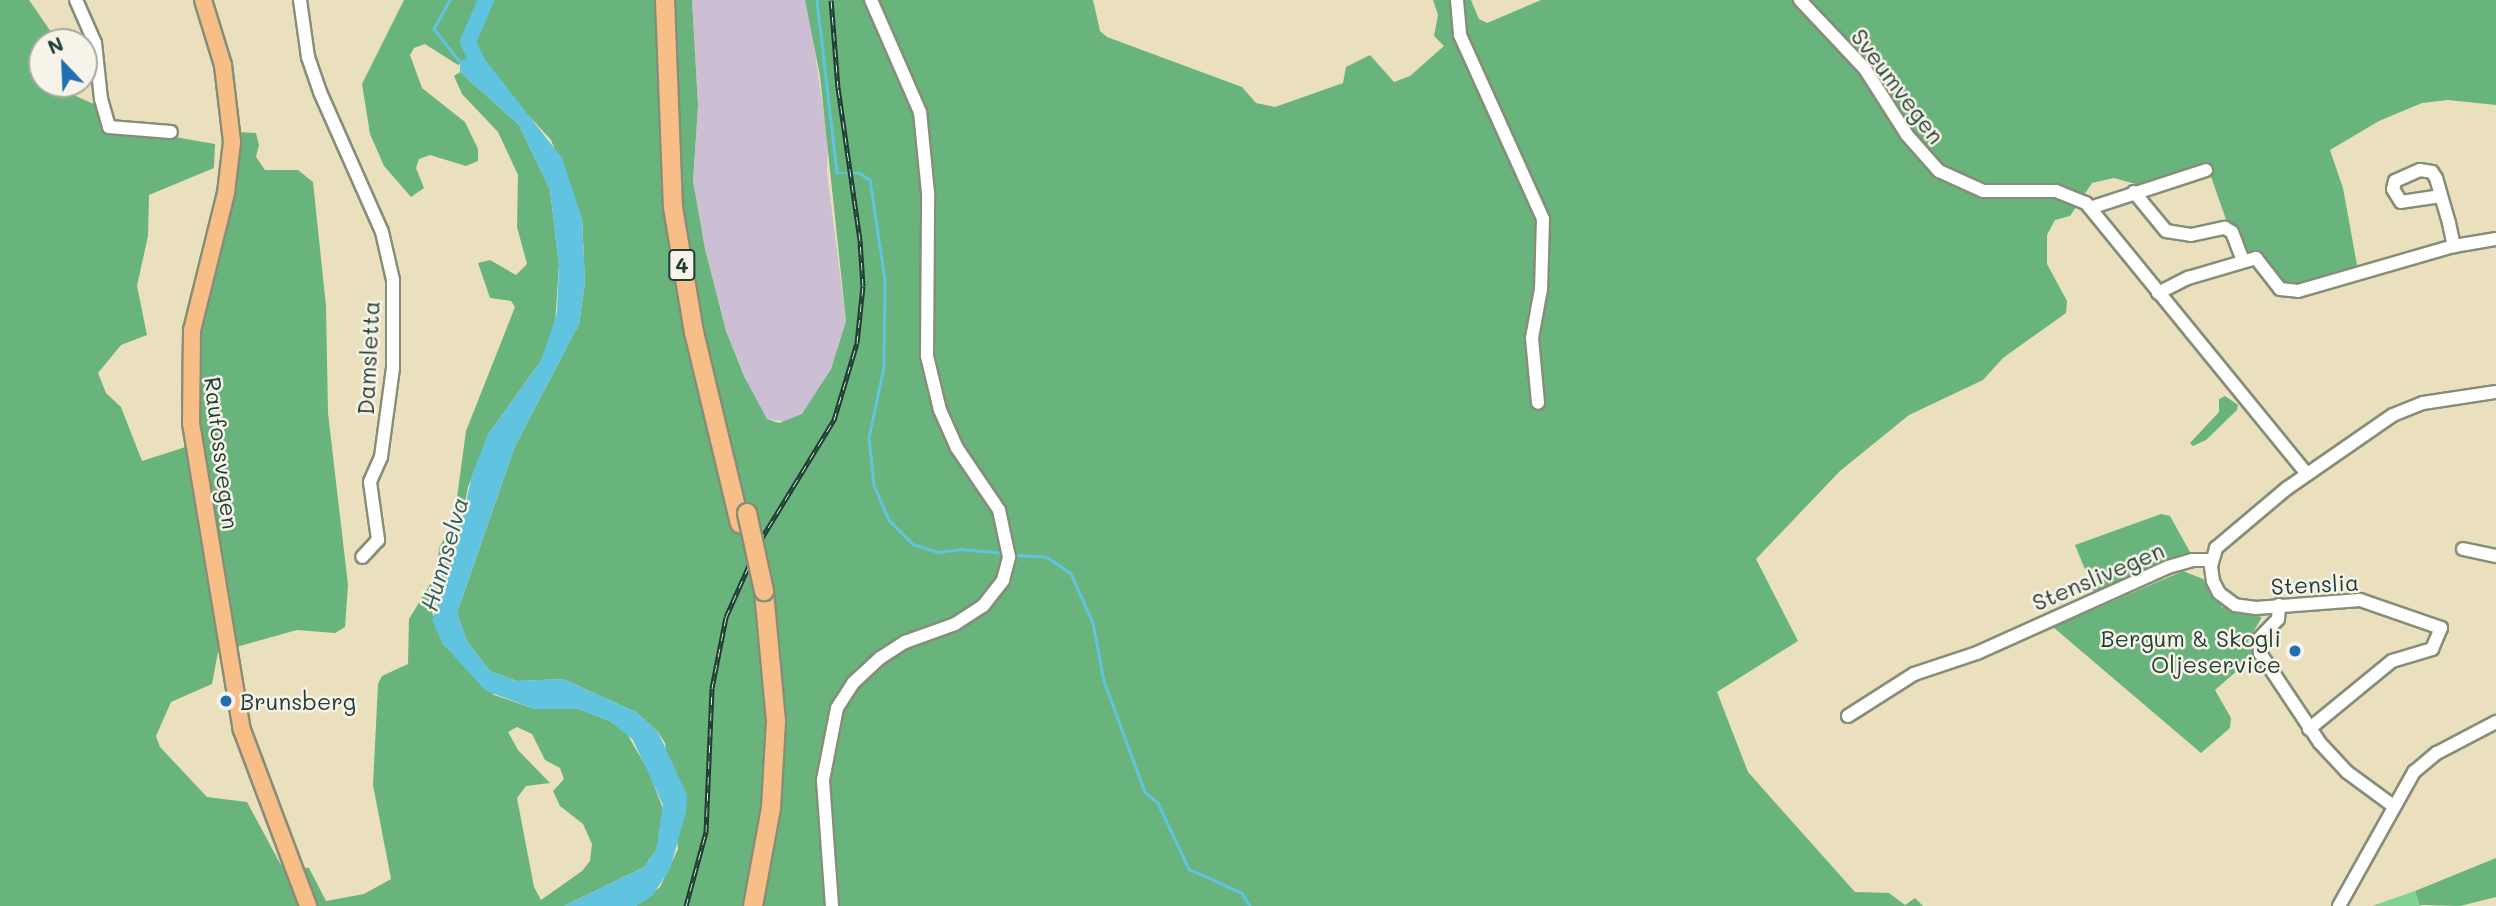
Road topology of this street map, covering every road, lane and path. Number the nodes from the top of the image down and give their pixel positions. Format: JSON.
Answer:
{"nodes":[{"id":1,"x":76,"y":0,"type":"edge"},
{"id":2,"x":203,"y":0,"type":"edge"},
{"id":3,"x":300,"y":0,"type":"edge"},
{"id":4,"x":665,"y":0,"type":"edge"},
{"id":5,"x":673,"y":0,"type":"edge"},
{"id":6,"x":871,"y":0,"type":"edge"},
{"id":7,"x":1457,"y":0,"type":"edge"},
{"id":8,"x":1800,"y":0,"type":"edge"},
{"id":9,"x":171,"y":132,"type":"dead end"},
{"id":10,"x":2206,"y":170,"type":"dead end"},
{"id":11,"x":2134,"y":192,"type":"junction"},
{"id":12,"x":2441,"y":196,"type":"dead end"},
{"id":13,"x":2090,"y":208,"type":"junction"},
{"id":14,"x":2496,"y":239,"type":"edge"},
{"id":15,"x":2454,"y":246,"type":"junction"},
{"id":16,"x":2249,"y":259,"type":"junction"},
{"id":17,"x":2158,"y":293,"type":"junction"},
{"id":18,"x":2496,"y":392,"type":"edge"},
{"id":19,"x":1538,"y":403,"type":"dead end"},
{"id":20,"x":2307,"y":474,"type":"junction"},
{"id":21,"x":743,"y":519,"type":"junction"},
{"id":22,"x":2463,"y":549,"type":"dead end"},
{"id":23,"x":2496,"y":556,"type":"edge"},
{"id":24,"x":362,"y":557,"type":"dead end"},
{"id":25,"x":2212,"y":561,"type":"junction"},
{"id":26,"x":760,"y":596,"type":"junction"},
{"id":27,"x":2279,"y":605,"type":"junction"},
{"id":28,"x":1847,"y":716,"type":"dead end"},
{"id":29,"x":2496,"y":722,"type":"edge"},
{"id":30,"x":2309,"y":729,"type":"junction"},
{"id":31,"x":2392,"y":805,"type":"junction"},
{"id":32,"x":308,"y":906,"type":"edge"},
{"id":33,"x":744,"y":906,"type":"edge"},
{"id":34,"x":753,"y":906,"type":"edge"},
{"id":35,"x":832,"y":906,"type":"edge"},
{"id":36,"x":2339,"y":906,"type":"edge"}],
"edges":[{"from":1,"to":9,"type":"street"},
{"from":2,"to":32,"type":"main road","name":"Raufossvegen"},
{"from":3,"to":24,"type":"street","name":"Damsletta"},
{"from":4,"to":21,"type":"highway","number":"4"},
{"from":5,"to":21,"type":"highway","number":"4"},
{"from":6,"to":35,"type":"street"},
{"from":7,"to":19,"type":"street"},
{"from":8,"to":13,"type":"street","name":"Sveumvegen"},
{"from":10,"to":11,"type":"street"},
{"from":11,"to":13,"type":"street"},
{"from":11,"to":16,"type":"street"},
{"from":12,"to":15,"type":"street"},
{"from":13,"to":17,"type":"street","name":"Sveumvegen"},
{"from":14,"to":15,"type":"street"},
{"from":15,"to":16,"type":"street"},
{"from":16,"to":17,"type":"street"},
{"from":17,"to":20,"type":"street","name":"Sveumvegen"},
{"from":18,"to":20,"type":"street"},
{"from":20,"to":25,"type":"street"},
{"from":21,"to":26,"type":"highway","number":"4"},
{"from":22,"to":23,"type":"street"},
{"from":25,"to":27,"type":"street","name":"Stenslia"},
{"from":25,"to":28,"type":"street","name":"Stenslivegen"},
{"from":26,"to":33,"type":"highway","number":"4"},
{"from":26,"to":34,"type":"highway","number":"4"},
{"from":27,"to":30,"type":"street"},
{"from":27,"to":30,"type":"street","name":"Stenslia"},
{"from":29,"to":31,"type":"street"},
{"from":30,"to":31,"type":"street"},
{"from":31,"to":36,"type":"street"}]}
